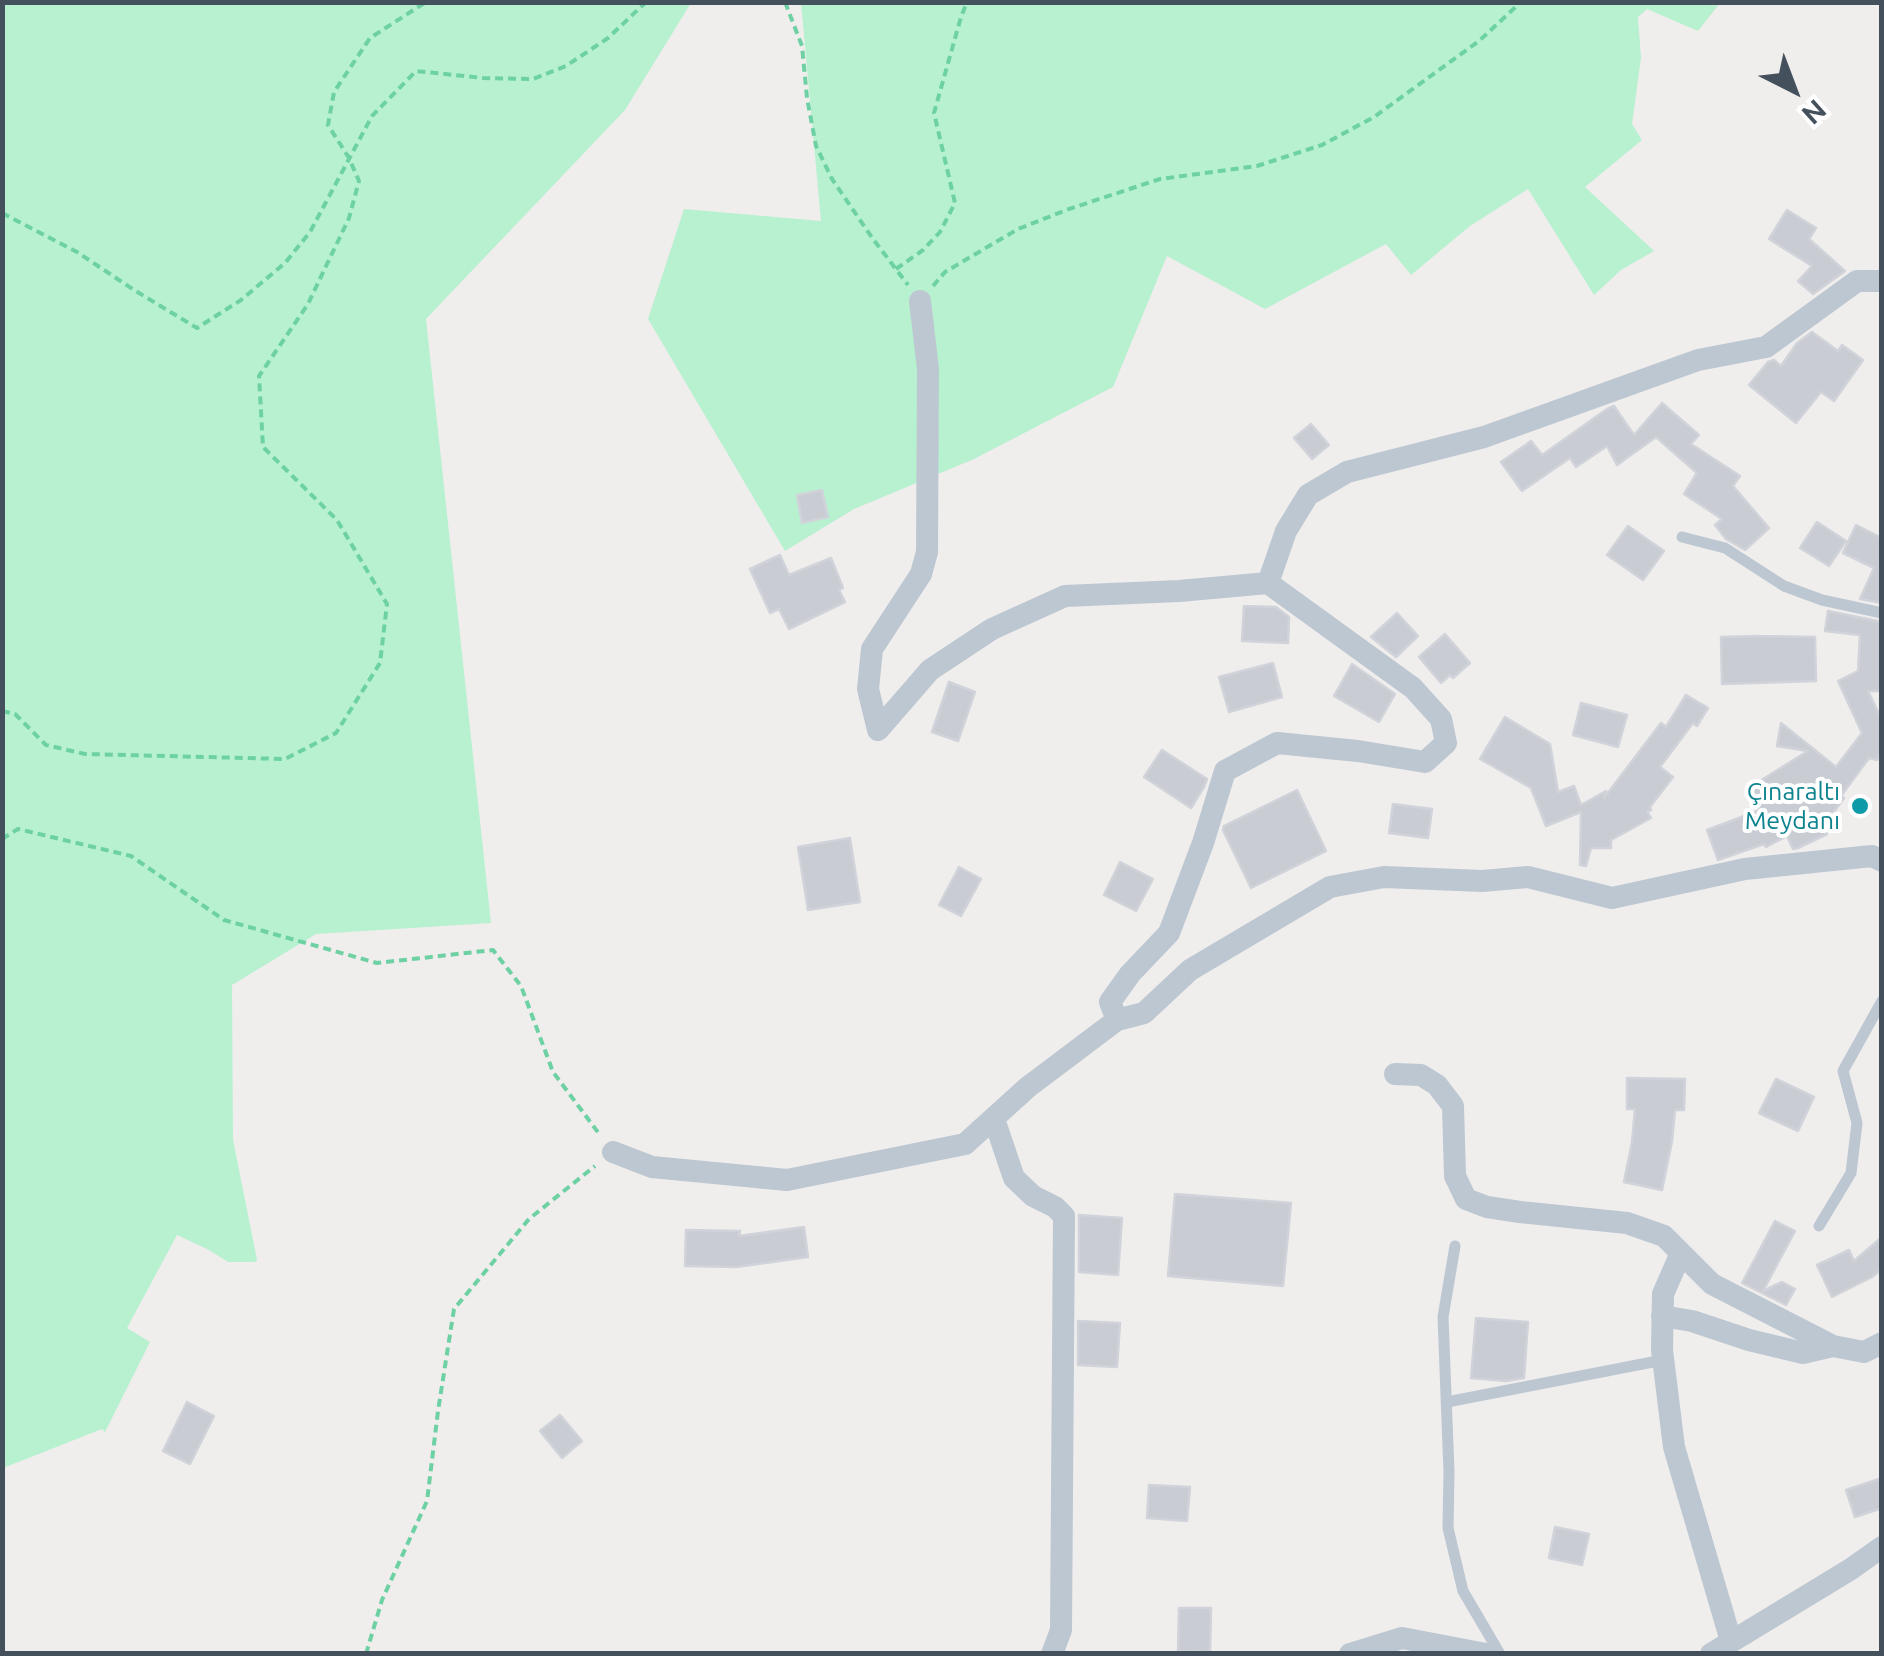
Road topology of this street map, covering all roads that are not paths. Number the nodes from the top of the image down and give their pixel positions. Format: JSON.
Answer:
{"nodes":[{"id":1,"x":1882,"y":281,"type":"edge"},
{"id":2,"x":920,"y":301,"type":"road end"},
{"id":3,"x":1682,"y":537,"type":"dead end"},
{"id":4,"x":1268,"y":583,"type":"junction"},
{"id":5,"x":1882,"y":614,"type":"edge"},
{"id":6,"x":1882,"y":861,"type":"edge"},
{"id":7,"x":1882,"y":1001,"type":"edge"},
{"id":8,"x":1117,"y":1020,"type":"junction"},
{"id":9,"x":1395,"y":1074,"type":"dead end"},
{"id":10,"x":994,"y":1120,"type":"junction"},
{"id":11,"x":613,"y":1152,"type":"road end"},
{"id":12,"x":1819,"y":1226,"type":"dead end"},
{"id":13,"x":1455,"y":1246,"type":"dead end"},
{"id":14,"x":1681,"y":1253,"type":"junction"},
{"id":15,"x":1662,"y":1316,"type":"junction"},
{"id":16,"x":1882,"y":1343,"type":"edge"},
{"id":17,"x":1833,"y":1346,"type":"junction"},
{"id":18,"x":1663,"y":1360,"type":"junction"},
{"id":19,"x":1447,"y":1402,"type":"junction"},
{"id":20,"x":1882,"y":1546,"type":"edge"},
{"id":21,"x":1721,"y":1647,"type":"edge"},
{"id":22,"x":1052,"y":1654,"type":"edge"},
{"id":23,"x":1350,"y":1654,"type":"edge"},
{"id":24,"x":1486,"y":1654,"type":"edge"},
{"id":25,"x":1500,"y":1654,"type":"edge"}],
"edges":[{"from":1,"to":4,"type":"street"},
{"from":2,"to":4,"type":"street"},
{"from":3,"to":5,"type":"lane"},
{"from":4,"to":8,"type":"street"},
{"from":6,"to":8,"type":"street"},
{"from":7,"to":12,"type":"lane"},
{"from":8,"to":10,"type":"street"},
{"from":9,"to":14,"type":"street"},
{"from":10,"to":11,"type":"street"},
{"from":10,"to":22,"type":"street"},
{"from":13,"to":19,"type":"lane"},
{"from":14,"to":15,"type":"street"},
{"from":14,"to":17,"type":"street"},
{"from":15,"to":17,"type":"street"},
{"from":15,"to":18,"type":"street"},
{"from":16,"to":17,"type":"street"},
{"from":18,"to":19,"type":"lane"},
{"from":18,"to":21,"type":"street"},
{"from":19,"to":25,"type":"lane"},
{"from":20,"to":21,"type":"street"},
{"from":23,"to":24,"type":"street"}]}
